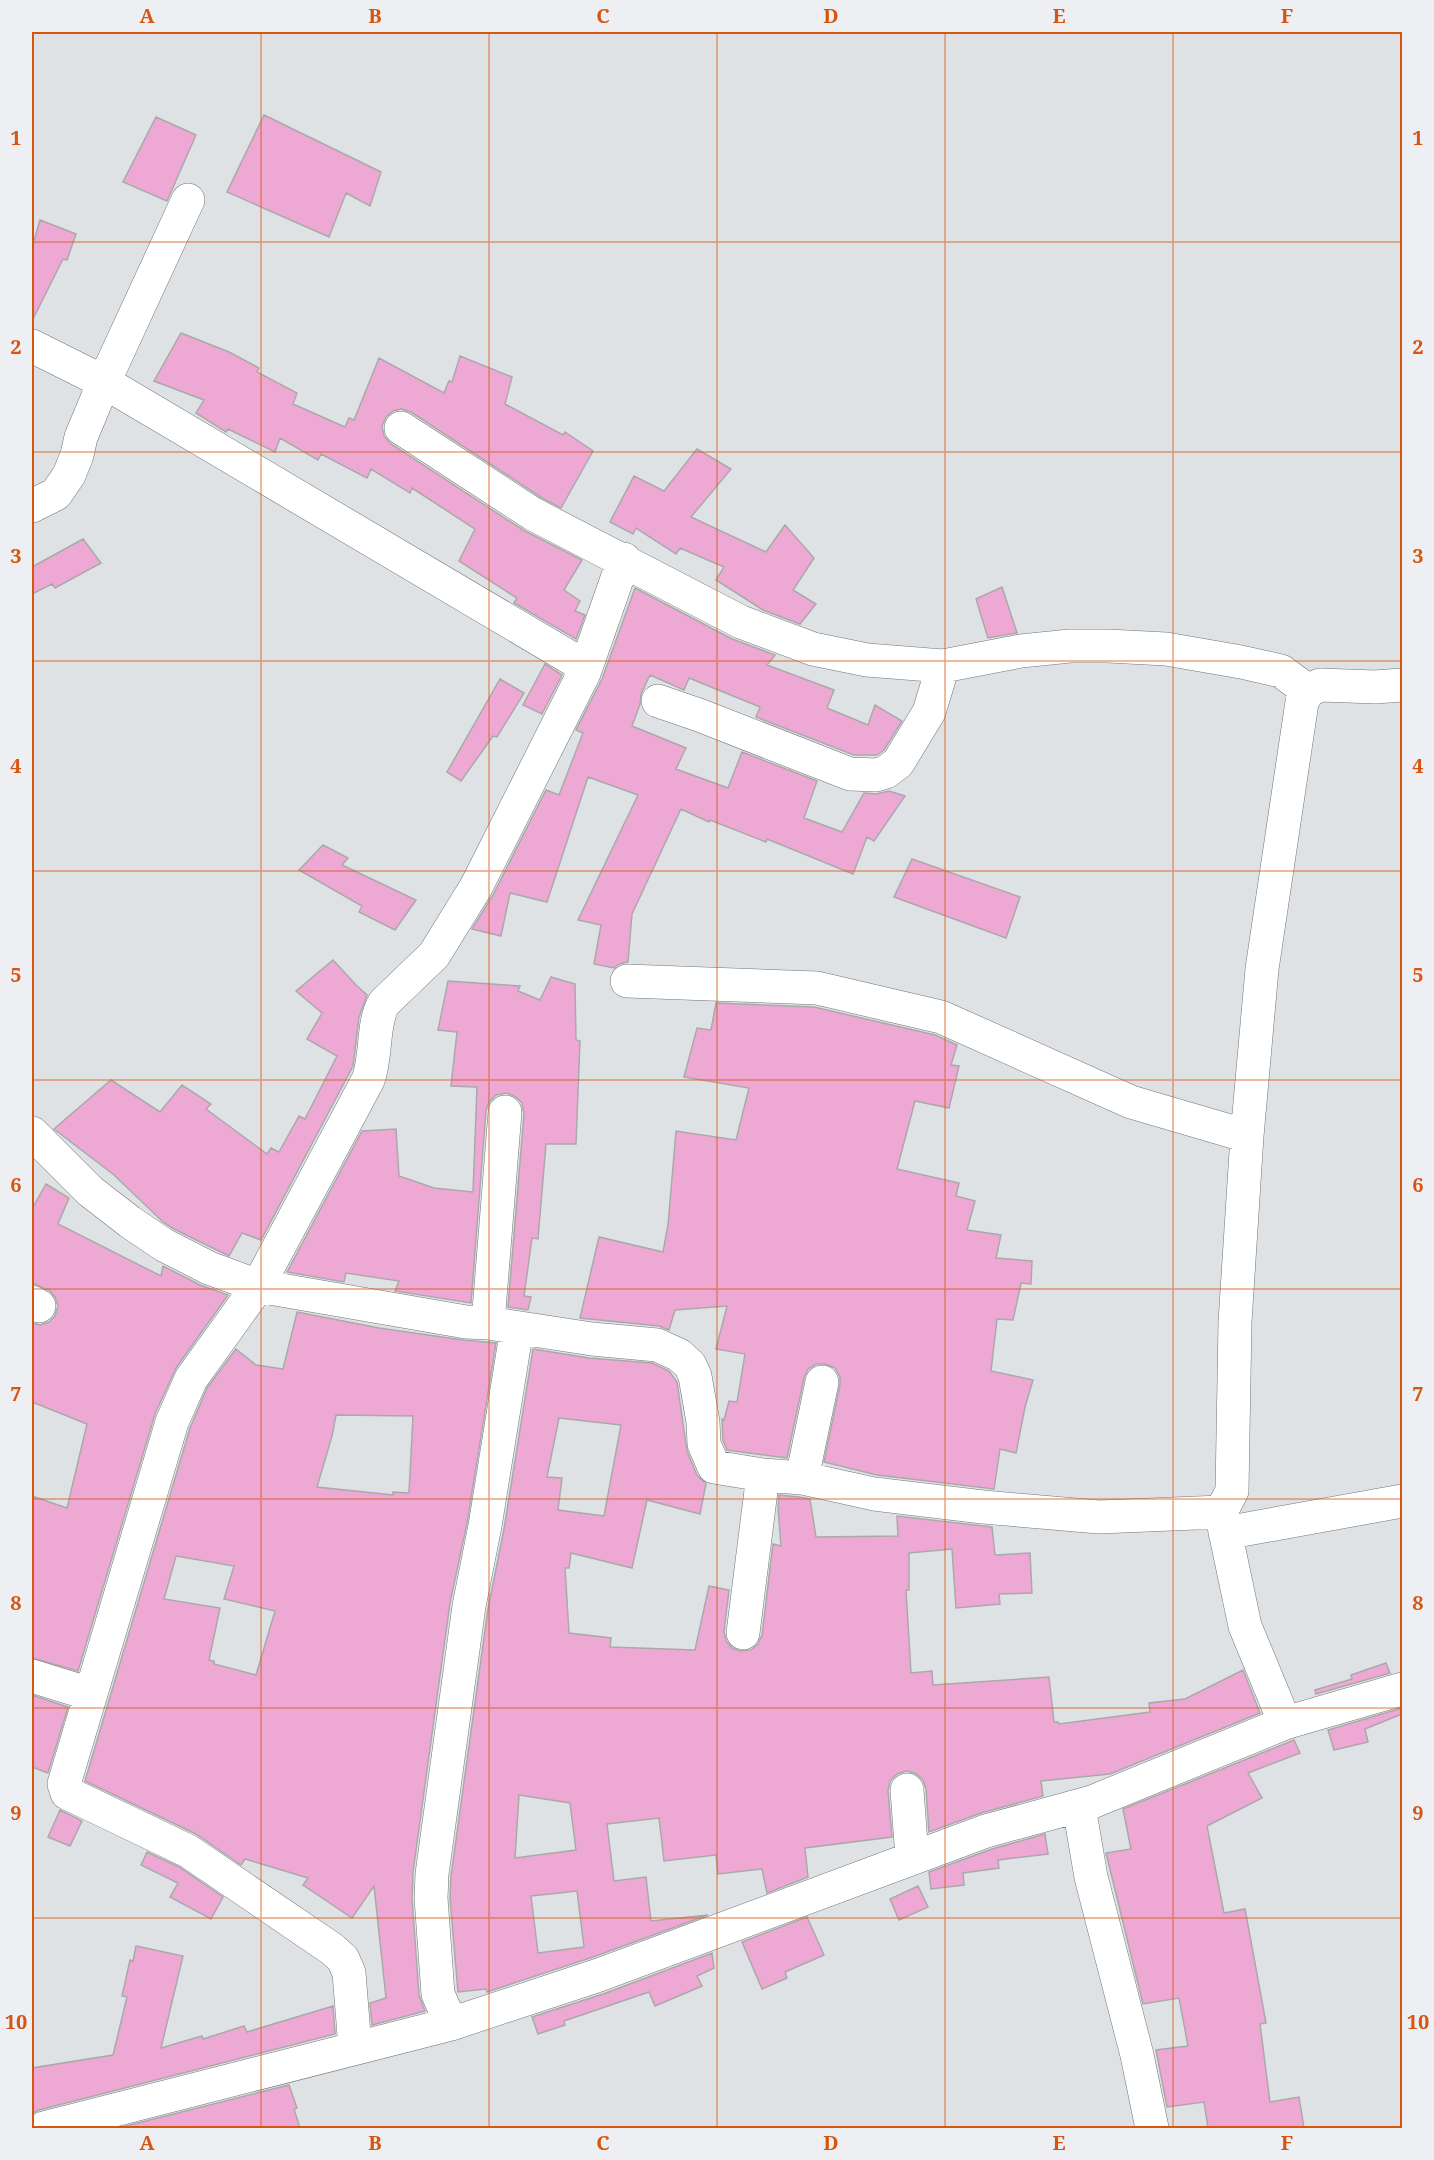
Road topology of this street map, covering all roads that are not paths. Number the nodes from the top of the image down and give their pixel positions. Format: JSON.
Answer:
{"nodes":[{"id":1,"x":188,"y":200,"type":"dead end"},
{"id":2,"x":32,"y":346,"type":"edge"},
{"id":3,"x":104,"y":382,"type":"junction"},
{"id":4,"x":401,"y":428,"type":"dead end"},
{"id":5,"x":32,"y":506,"type":"edge"},
{"id":6,"x":624,"y":559,"type":"junction"},
{"id":7,"x":956,"y":664,"type":"junction"},
{"id":8,"x":586,"y":667,"type":"junction"},
{"id":9,"x":1402,"y":686,"type":"edge"},
{"id":10,"x":1303,"y":687,"type":"junction"},
{"id":11,"x":658,"y":701,"type":"dead end"},
{"id":12,"x":627,"y":981,"type":"dead end"},
{"id":13,"x":505,"y":1112,"type":"dead end"},
{"id":14,"x":32,"y":1133,"type":"edge"},
{"id":15,"x":1247,"y":1136,"type":"junction"},
{"id":16,"x":258,"y":1286,"type":"junction"},
{"id":17,"x":502,"y":1325,"type":"junction"},
{"id":18,"x":822,"y":1382,"type":"dead end"},
{"id":19,"x":763,"y":1475,"type":"junction"},
{"id":20,"x":802,"y":1478,"type":"junction"},
{"id":21,"x":1402,"y":1501,"type":"edge"},
{"id":22,"x":1223,"y":1523,"type":"junction"},
{"id":23,"x":742,"y":1633,"type":"dead end"},
{"id":24,"x":32,"y":1676,"type":"edge"},
{"id":25,"x":1402,"y":1689,"type":"edge"},
{"id":26,"x":90,"y":1694,"type":"junction"},
{"id":27,"x":1285,"y":1723,"type":"junction"},
{"id":28,"x":908,"y":1790,"type":"dead end"},
{"id":29,"x":1079,"y":1807,"type":"junction"},
{"id":30,"x":912,"y":1858,"type":"junction"},
{"id":31,"x":451,"y":2024,"type":"junction"},
{"id":32,"x":355,"y":2047,"type":"junction"},
{"id":33,"x":44,"y":2128,"type":"edge"},
{"id":34,"x":1152,"y":2128,"type":"edge"}],
"edges":[{"from":1,"to":3,"type":"street"},
{"from":2,"to":3,"type":"street"},
{"from":3,"to":5,"type":"street"},
{"from":3,"to":8,"type":"street"},
{"from":4,"to":6,"type":"street"},
{"from":6,"to":7,"type":"street"},
{"from":6,"to":8,"type":"street"},
{"from":7,"to":10,"type":"street"},
{"from":7,"to":11,"type":"street"},
{"from":8,"to":16,"type":"street"},
{"from":9,"to":10,"type":"street"},
{"from":10,"to":15,"type":"street"},
{"from":12,"to":15,"type":"street"},
{"from":13,"to":17,"type":"street"},
{"from":14,"to":16,"type":"street"},
{"from":15,"to":22,"type":"street"},
{"from":16,"to":17,"type":"street"},
{"from":16,"to":26,"type":"street"},
{"from":17,"to":19,"type":"street"},
{"from":17,"to":31,"type":"street"},
{"from":18,"to":20,"type":"street"},
{"from":19,"to":20,"type":"street"},
{"from":19,"to":23,"type":"street"},
{"from":20,"to":22,"type":"street"},
{"from":21,"to":22,"type":"street"},
{"from":22,"to":27,"type":"street"},
{"from":24,"to":26,"type":"street"},
{"from":25,"to":27,"type":"street"},
{"from":26,"to":32,"type":"street"},
{"from":27,"to":29,"type":"street"},
{"from":28,"to":30,"type":"street"},
{"from":29,"to":30,"type":"street"},
{"from":29,"to":34,"type":"street"},
{"from":30,"to":31,"type":"street"},
{"from":31,"to":32,"type":"street"},
{"from":32,"to":33,"type":"street"}]}
